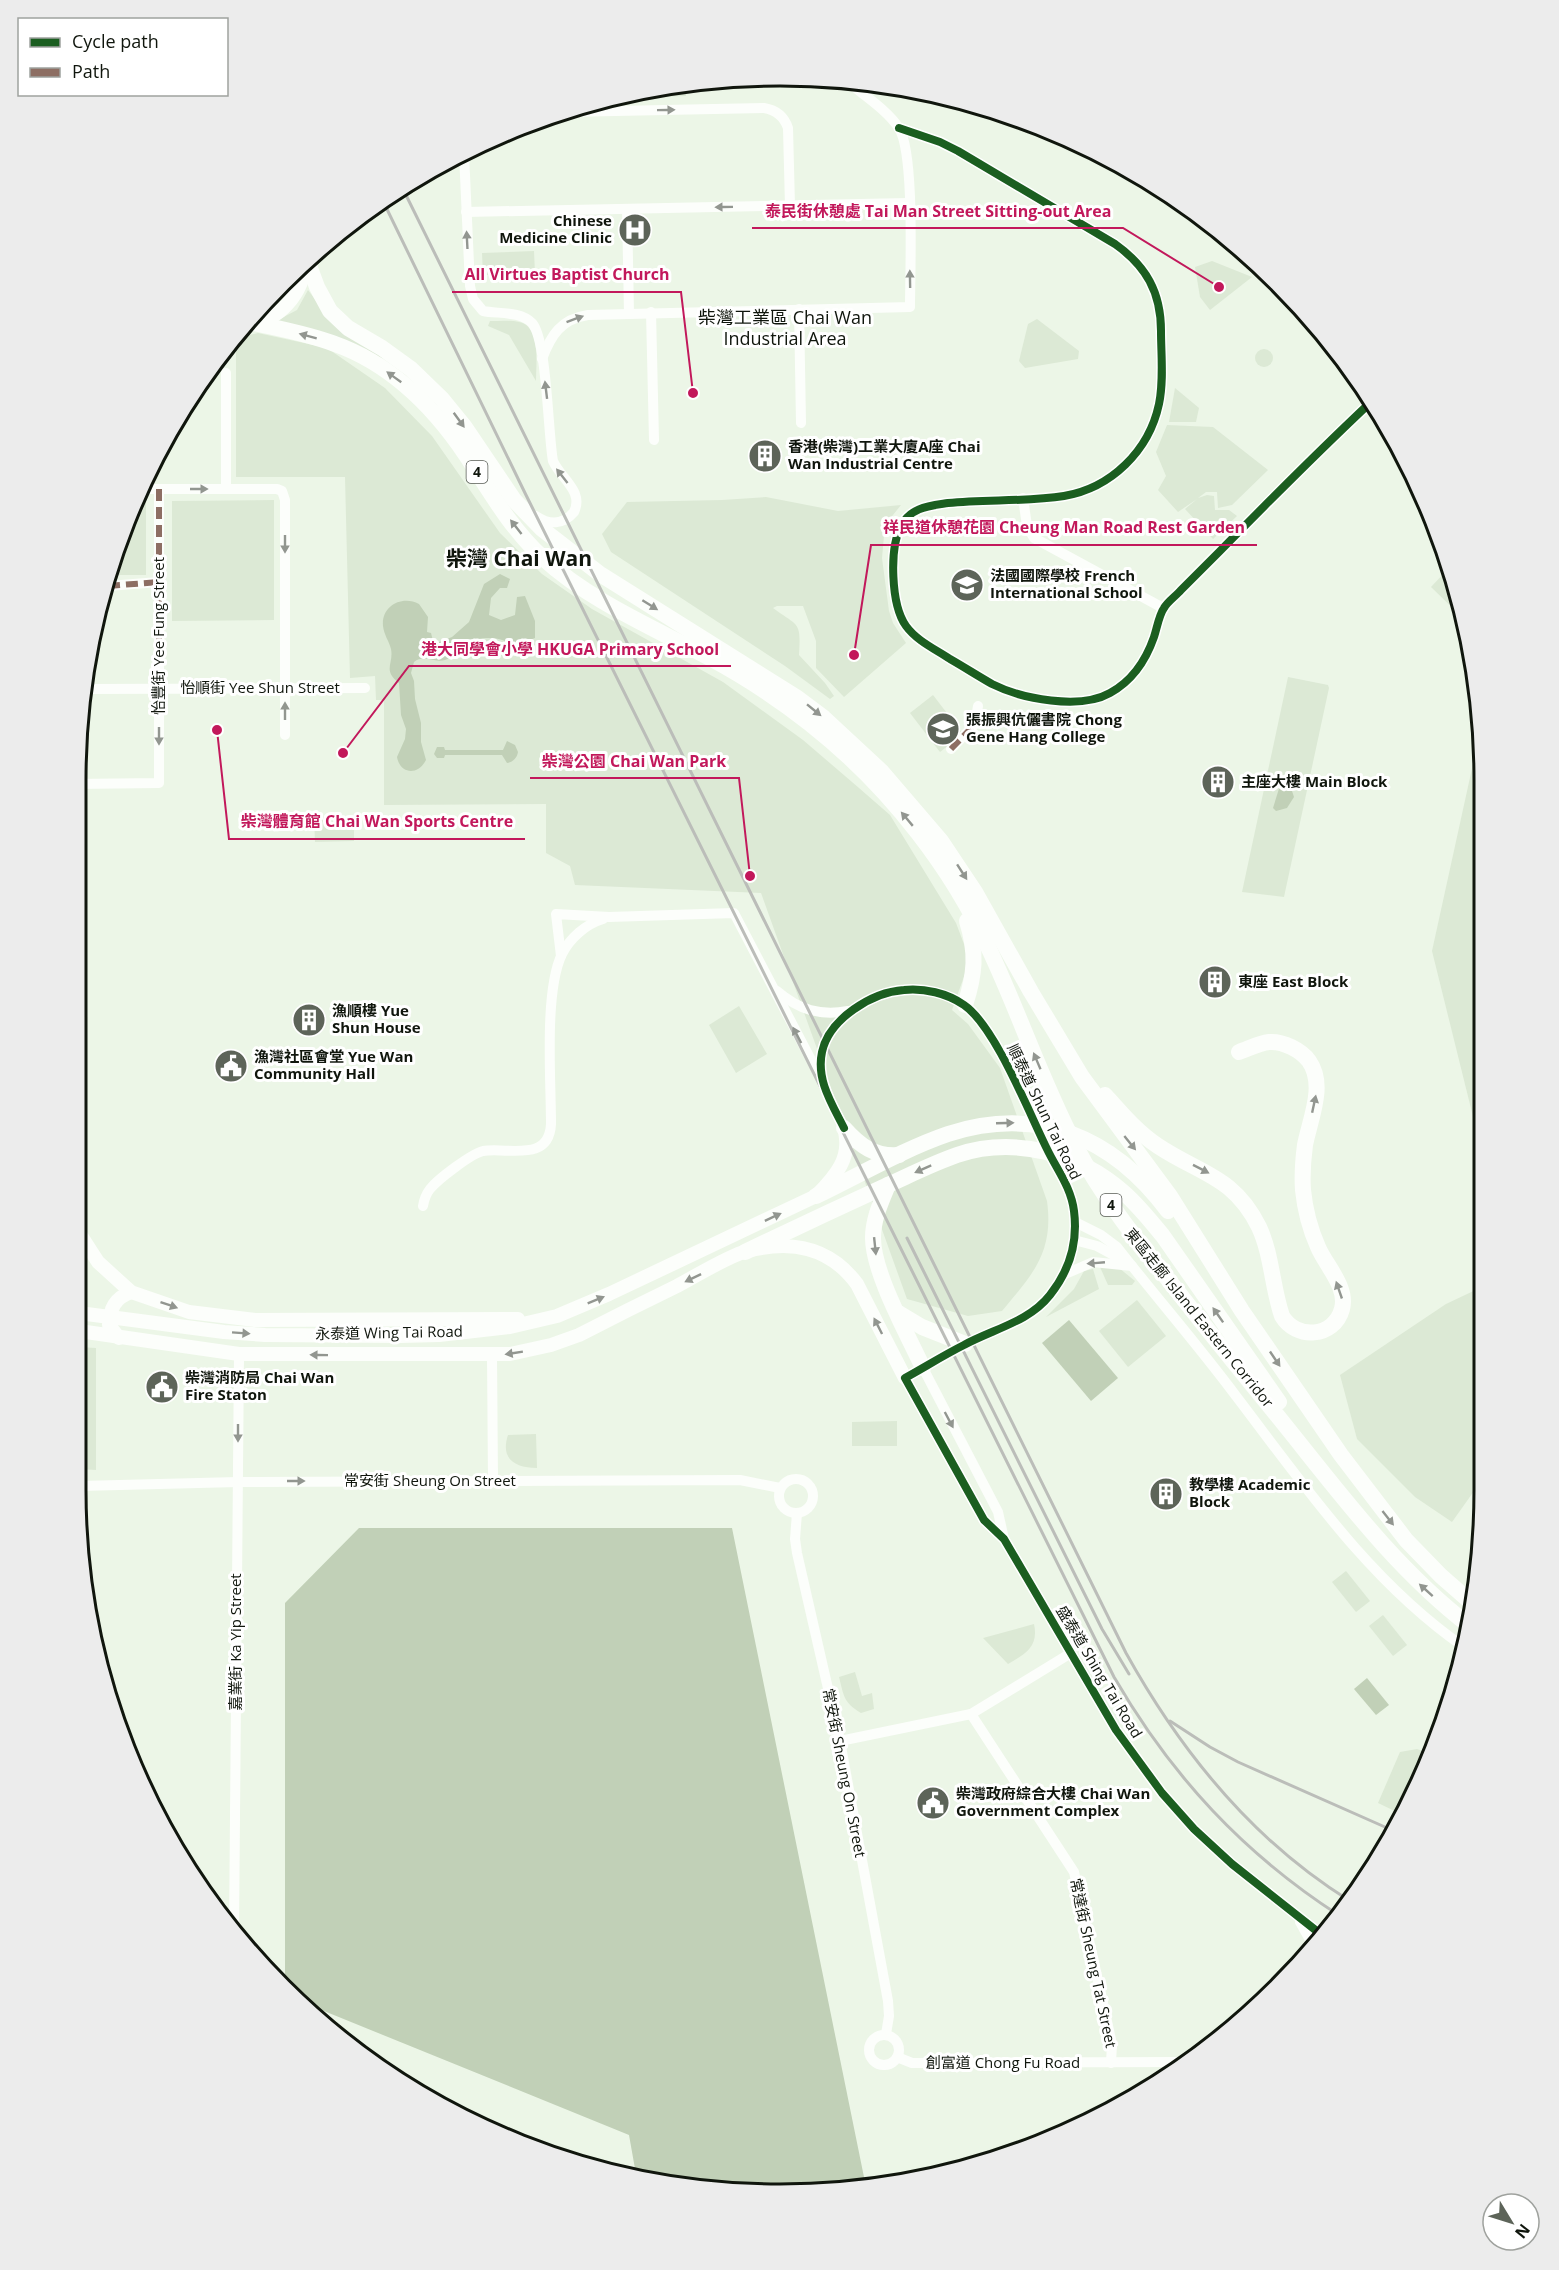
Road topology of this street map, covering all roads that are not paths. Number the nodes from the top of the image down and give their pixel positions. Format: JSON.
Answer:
{"nodes":[{"id":1,"x":857,"y":90,"type":"edge"},
{"id":2,"x":592,"y":111,"type":"edge"},
{"id":3,"x":899,"y":128,"type":"junction"},
{"id":4,"x":464,"y":162,"type":"edge"},
{"id":5,"x":909,"y":203,"type":"junction"},
{"id":6,"x":790,"y":206,"type":"junction"},
{"id":7,"x":627,"y":209,"type":"junction"},
{"id":8,"x":466,"y":212,"type":"junction"},
{"id":9,"x":310,"y":269,"type":"edge"},
{"id":10,"x":303,"y":276,"type":"edge"},
{"id":11,"x":799,"y":309,"type":"junction"},
{"id":12,"x":651,"y":312,"type":"junction"},
{"id":13,"x":628,"y":313,"type":"junction"},
{"id":14,"x":261,"y":319,"type":"edge"},
{"id":15,"x":257,"y":324,"type":"edge"},
{"id":16,"x":542,"y":359,"type":"junction"},
{"id":17,"x":226,"y":373,"type":"dead end"},
{"id":18,"x":1365,"y":407,"type":"edge"},
{"id":19,"x":801,"y":423,"type":"dead end"},
{"id":20,"x":654,"y":440,"type":"dead end"},
{"id":21,"x":150,"y":489,"type":"edge"},
{"id":22,"x":159,"y":489,"type":"junction"},
{"id":23,"x":226,"y":489,"type":"junction"},
{"id":24,"x":1023,"y":498,"type":"junction"},
{"id":25,"x":514,"y":500,"type":"junction"},
{"id":26,"x":159,"y":582,"type":"junction"},
{"id":27,"x":113,"y":585,"type":"edge"},
{"id":28,"x":1163,"y":608,"type":"junction"},
{"id":29,"x":159,"y":688,"type":"junction"},
{"id":30,"x":285,"y":688,"type":"junction"},
{"id":31,"x":365,"y":688,"type":"dead end"},
{"id":32,"x":91,"y":689,"type":"edge"},
{"id":33,"x":978,"y":706,"type":"dead end"},
{"id":34,"x":285,"y":735,"type":"dead end"},
{"id":35,"x":951,"y":749,"type":"dead end"},
{"id":36,"x":86,"y":784,"type":"edge"},
{"id":37,"x":953,"y":884,"type":"junction"},
{"id":38,"x":609,"y":916,"type":"junction"},
{"id":39,"x":558,"y":928,"type":"junction"},
{"id":40,"x":576,"y":936,"type":"junction"},
{"id":41,"x":561,"y":956,"type":"junction"},
{"id":42,"x":772,"y":987,"type":"junction"},
{"id":43,"x":965,"y":1005,"type":"junction"},
{"id":44,"x":851,"y":1011,"type":"junction"},
{"id":45,"x":1061,"y":1042,"type":"junction"},
{"id":46,"x":1239,"y":1052,"type":"dead end"},
{"id":47,"x":823,"y":1083,"type":"junction"},
{"id":48,"x":844,"y":1128,"type":"junction"},
{"id":49,"x":900,"y":1155,"type":"junction"},
{"id":50,"x":888,"y":1185,"type":"junction"},
{"id":51,"x":816,"y":1196,"type":"junction"},
{"id":52,"x":423,"y":1206,"type":"dead end"},
{"id":53,"x":1075,"y":1222,"type":"junction"},
{"id":54,"x":1074,"y":1240,"type":"junction"},
{"id":55,"x":86,"y":1243,"type":"edge"},
{"id":56,"x":745,"y":1252,"type":"junction"},
{"id":57,"x":1132,"y":1266,"type":"junction"},
{"id":58,"x":1063,"y":1275,"type":"junction"},
{"id":59,"x":131,"y":1292,"type":"junction"},
{"id":60,"x":1242,"y":1311,"type":"junction"},
{"id":61,"x":897,"y":1312,"type":"junction"},
{"id":62,"x":86,"y":1314,"type":"edge"},
{"id":63,"x":542,"y":1321,"type":"junction"},
{"id":64,"x":86,"y":1332,"type":"edge"},
{"id":65,"x":119,"y":1338,"type":"junction"},
{"id":66,"x":965,"y":1344,"type":"junction"},
{"id":67,"x":239,"y":1353,"type":"junction"},
{"id":68,"x":492,"y":1356,"type":"junction"},
{"id":69,"x":922,"y":1368,"type":"junction"},
{"id":70,"x":905,"y":1378,"type":"junction"},
{"id":71,"x":493,"y":1480,"type":"junction"},
{"id":72,"x":238,"y":1482,"type":"junction"},
{"id":73,"x":1334,"y":1485,"type":"junction"},
{"id":74,"x":86,"y":1486,"type":"edge"},
{"id":75,"x":780,"y":1488,"type":"junction"},
{"id":76,"x":797,"y":1513,"type":"junction"},
{"id":77,"x":1004,"y":1539,"type":"junction"},
{"id":78,"x":1465,"y":1597,"type":"edge"},
{"id":79,"x":1461,"y":1619,"type":"edge"},
{"id":80,"x":1456,"y":1642,"type":"edge"},
{"id":81,"x":1071,"y":1653,"type":"junction"},
{"id":82,"x":971,"y":1714,"type":"junction"},
{"id":83,"x":840,"y":1741,"type":"junction"},
{"id":84,"x":1296,"y":1916,"type":"junction"},
{"id":85,"x":234,"y":1919,"type":"edge"},
{"id":86,"x":1316,"y":1930,"type":"edge"},
{"id":87,"x":1309,"y":1938,"type":"edge"},
{"id":88,"x":886,"y":2034,"type":"junction"},
{"id":89,"x":897,"y":2057,"type":"junction"},
{"id":90,"x":1173,"y":2062,"type":"edge"},
{"id":91,"x":1111,"y":2063,"type":"junction"}],
"edges":[{"from":1,"to":3,"type":"street"},
{"from":2,"to":6,"type":"street","one_way":true},
{"from":3,"to":5,"type":"street"},
{"from":3,"to":24,"type":"street"},
{"from":4,"to":8,"type":"street"},
{"from":5,"to":6,"type":"street"},
{"from":11,"to":5,"type":"street","one_way":true},
{"from":6,"to":7,"type":"street","one_way":true},
{"from":7,"to":8,"type":"street"},
{"from":7,"to":13,"type":"street"},
{"from":16,"to":8,"type":"street","one_way":true},
{"from":9,"to":25,"type":"highway","name":"東區走廊 Island Eastern Corridor","number":"4","one_way":true},
{"from":10,"to":14,"type":"main road"},
{"from":11,"to":12,"type":"street"},
{"from":11,"to":19,"type":"street"},
{"from":12,"to":13,"type":"street"},
{"from":12,"to":20,"type":"street"},
{"from":16,"to":13,"type":"street","one_way":true},
{"from":37,"to":15,"type":"highway","name":"東區走廊 Island Eastern Corridor","number":"4","one_way":true},
{"from":25,"to":16,"type":"street","one_way":true},
{"from":17,"to":23,"type":"street"},
{"from":18,"to":28,"type":"street"},
{"from":21,"to":22,"type":"street"},
{"from":22,"to":23,"type":"street","one_way":true},
{"from":22,"to":26,"type":"street","name":"怡豐街 Yee Fung Street"},
{"from":23,"to":30,"type":"street","one_way":true},
{"from":24,"to":28,"type":"street"},
{"from":24,"to":28,"type":"street"},
{"from":25,"to":45,"type":"highway","name":"東區走廊 Island Eastern Corridor","number":"4","one_way":true},
{"from":26,"to":27,"type":"street"},
{"from":26,"to":29,"type":"street","name":"怡豐街 Yee Fung Street"},
{"from":29,"to":30,"type":"street","name":"怡順街 Yee Shun Street"},
{"from":29,"to":32,"type":"street","name":"怡順街 Yee Shun Street"},
{"from":29,"to":36,"type":"street","name":"怡豐街 Yee Fung Street","one_way":true},
{"from":30,"to":31,"type":"street","name":"怡順街 Yee Shun Street"},
{"from":34,"to":30,"type":"street","one_way":true},
{"from":33,"to":35,"type":"street"},
{"from":37,"to":43,"type":"highway"},
{"from":73,"to":37,"type":"highway","name":"東區走廊 Island Eastern Corridor","number":"4","one_way":true},
{"from":38,"to":39,"type":"street"},
{"from":38,"to":40,"type":"street"},
{"from":38,"to":42,"type":"street"},
{"from":39,"to":40,"type":"street"},
{"from":39,"to":41,"type":"street"},
{"from":40,"to":41,"type":"street"},
{"from":41,"to":52,"type":"street"},
{"from":42,"to":44,"type":"street"},
{"from":47,"to":42,"type":"street","one_way":true},
{"from":43,"to":44,"type":"street","name":"順泰道 Shun Tai Road"},
{"from":43,"to":53,"type":"street","name":"順泰道 Shun Tai Road"},
{"from":44,"to":47,"type":"street"},
{"from":45,"to":46,"type":"highway","one_way":true},
{"from":45,"to":60,"type":"highway","name":"東區走廊 Island Eastern Corridor","number":"4","one_way":true},
{"from":47,"to":48,"type":"street"},
{"from":48,"to":49,"type":"highway"},
{"from":48,"to":51,"type":"main road"},
{"from":49,"to":51,"type":"highway"},
{"from":49,"to":60,"type":"highway","one_way":true},
{"from":50,"to":56,"type":"highway"},
{"from":50,"to":61,"type":"highway","one_way":true},
{"from":73,"to":50,"type":"highway","one_way":true},
{"from":63,"to":51,"type":"main road","name":"永泰道 Wing Tai Road","one_way":true},
{"from":53,"to":54,"type":"street","name":"順泰道 Shun Tai Road"},
{"from":53,"to":57,"type":"street"},
{"from":54,"to":57,"type":"street"},
{"from":54,"to":58,"type":"street","name":"順泰道 Shun Tai Road"},
{"from":55,"to":59,"type":"main road"},
{"from":56,"to":68,"type":"main road","name":"永泰道 Wing Tai Road","one_way":true},
{"from":70,"to":56,"type":"main road","name":"永泰道 Wing Tai Road","one_way":true},
{"from":57,"to":58,"type":"street","one_way":true},
{"from":57,"to":80,"type":"street"},
{"from":58,"to":66,"type":"street","name":"順泰道 Shun Tai Road"},
{"from":59,"to":63,"type":"main road","one_way":true},
{"from":59,"to":65,"type":"main road"},
{"from":60,"to":78,"type":"highway","name":"東區走廊 Island Eastern Corridor","number":"4","one_way":true},
{"from":61,"to":66,"type":"highway"},
{"from":61,"to":69,"type":"highway"},
{"from":62,"to":63,"type":"main road","name":"永泰道 Wing Tai Road","one_way":true},
{"from":64,"to":65,"type":"main road","name":"永泰道 Wing Tai Road"},
{"from":65,"to":67,"type":"main road","name":"永泰道 Wing Tai Road"},
{"from":66,"to":69,"type":"street","name":"順泰道 Shun Tai Road"},
{"from":68,"to":67,"type":"main road","name":"永泰道 Wing Tai Road","one_way":true},
{"from":67,"to":72,"type":"street","name":"嘉業街 Ka Yip Street","one_way":true},
{"from":68,"to":71,"type":"street"},
{"from":69,"to":70,"type":"street","name":"順泰道 Shun Tai Road"},
{"from":69,"to":77,"type":"street","name":"盛泰道 Shing Tai Road","one_way":true},
{"from":70,"to":77,"type":"street","name":"盛泰道 Shing Tai Road"},
{"from":72,"to":71,"type":"street","name":"常安街 Sheung On Street","one_way":true},
{"from":71,"to":75,"type":"street","name":"常安街 Sheung On Street"},
{"from":72,"to":74,"type":"street","name":"常安街 Sheung On Street"},
{"from":72,"to":85,"type":"street","name":"嘉業街 Ka Yip Street"},
{"from":79,"to":73,"type":"highway","name":"東區走廊 Island Eastern Corridor","number":"4","one_way":true},
{"from":75,"to":76,"type":"street"},
{"from":75,"to":76,"type":"street"},
{"from":76,"to":83,"type":"street","name":"常安街 Sheung On Street"},
{"from":77,"to":81,"type":"street","name":"盛泰道 Shing Tai Road"},
{"from":81,"to":82,"type":"street"},
{"from":81,"to":84,"type":"street","name":"盛泰道 Shing Tai Road"},
{"from":82,"to":83,"type":"street"},
{"from":82,"to":91,"type":"street","name":"常達街 Sheung Tat Street"},
{"from":83,"to":88,"type":"street","name":"常安街 Sheung On Street"},
{"from":84,"to":86,"type":"street","name":"盛泰道 Shing Tai Road"},
{"from":84,"to":87,"type":"street"},
{"from":88,"to":89,"type":"street"},
{"from":88,"to":89,"type":"street"},
{"from":89,"to":91,"type":"street","name":"創富道 Chong Fu Road"},
{"from":90,"to":91,"type":"street","name":"創富道 Chong Fu Road"}]}
